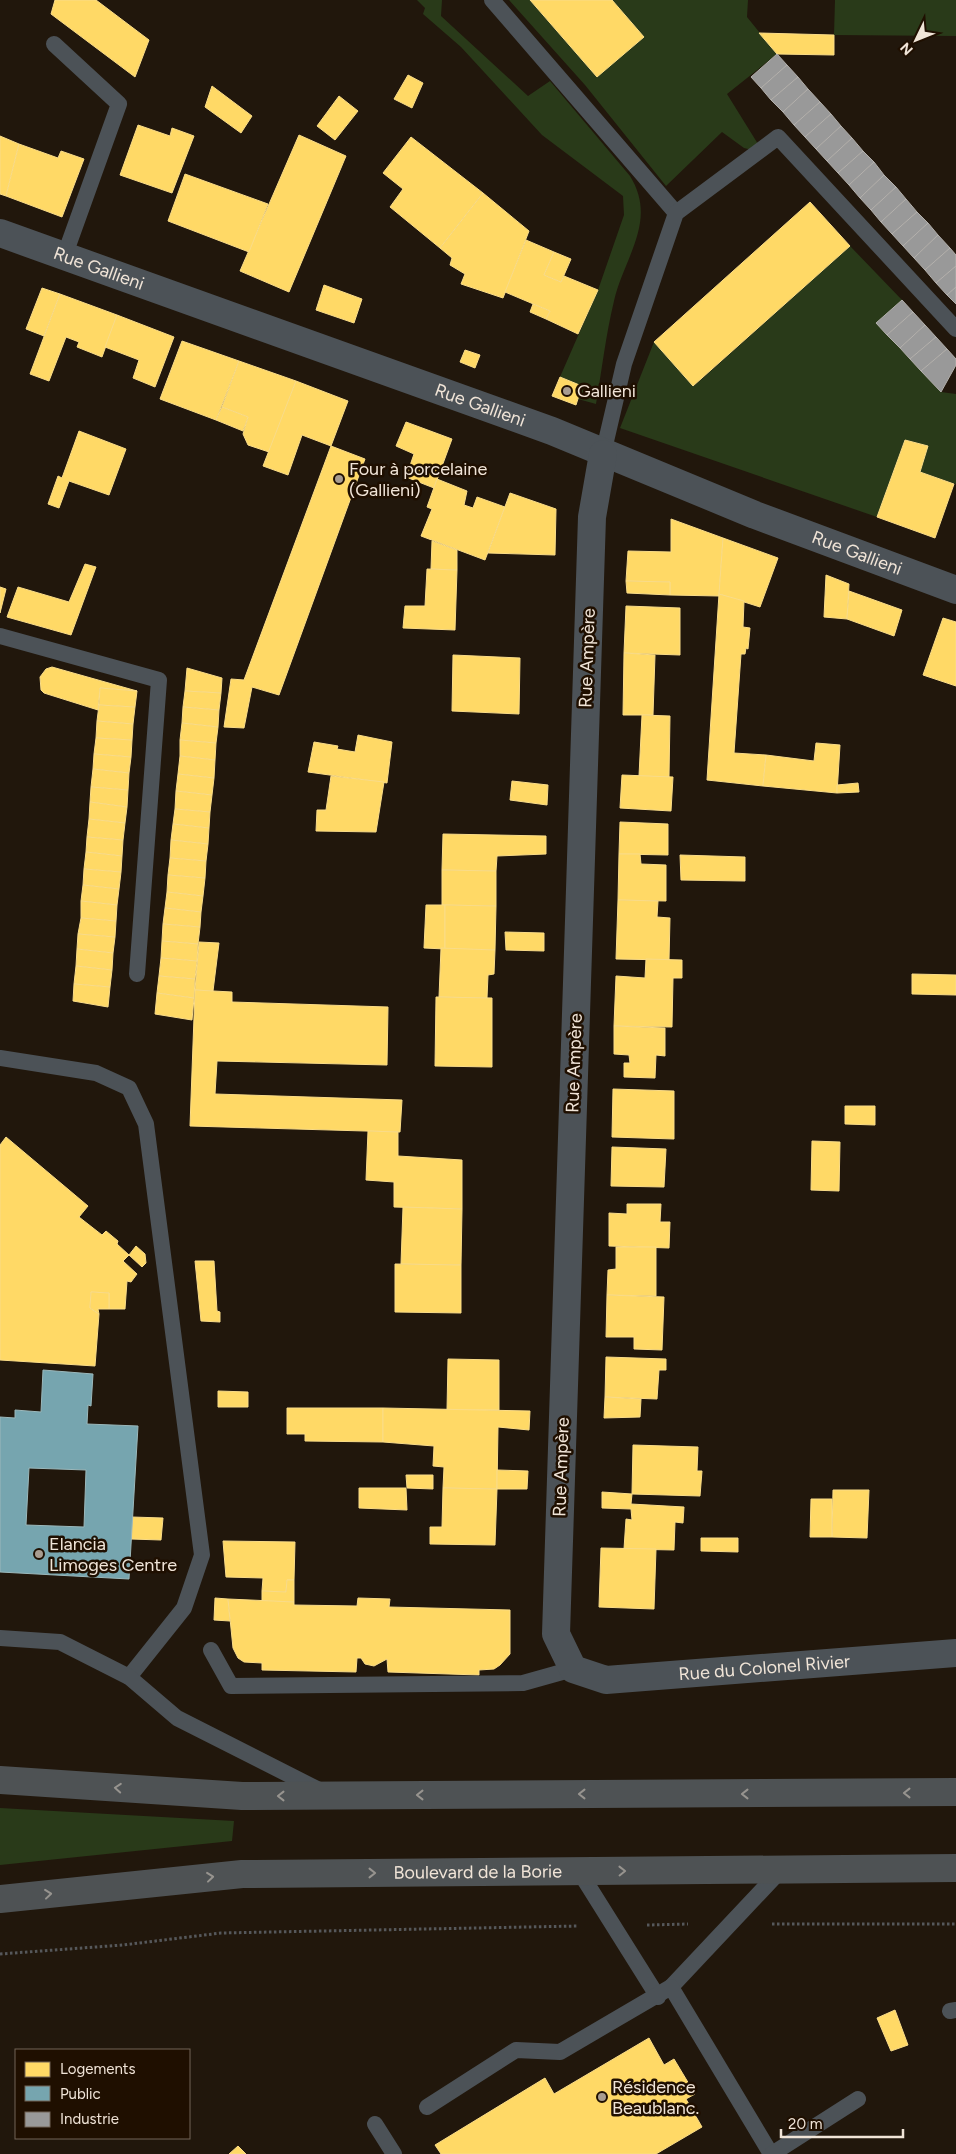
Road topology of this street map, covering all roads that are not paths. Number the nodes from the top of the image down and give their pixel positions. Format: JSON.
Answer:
{"nodes":[{"id":1,"x":492,"y":0,"type":"edge"},
{"id":2,"x":54,"y":44,"type":"dead end"},
{"id":3,"x":676,"y":213,"type":"junction"},
{"id":4,"x":0,"y":233,"type":"edge"},
{"id":5,"x":64,"y":257,"type":"junction"},
{"id":6,"x":956,"y":329,"type":"edge"},
{"id":7,"x":603,"y":454,"type":"junction"},
{"id":8,"x":956,"y":590,"type":"edge"},
{"id":9,"x":0,"y":636,"type":"edge"},
{"id":10,"x":137,"y":974,"type":"dead end"},
{"id":11,"x":0,"y":1058,"type":"edge"},
{"id":12,"x":0,"y":1638,"type":"edge"},
{"id":13,"x":211,"y":1650,"type":"dead end"},
{"id":14,"x":956,"y":1653,"type":"edge"},
{"id":15,"x":573,"y":1669,"type":"junction"},
{"id":16,"x":130,"y":1677,"type":"junction"},
{"id":17,"x":0,"y":1780,"type":"edge"},
{"id":18,"x":956,"y":1792,"type":"edge"},
{"id":19,"x":329,"y":1796,"type":"junction"},
{"id":20,"x":956,"y":1868,"type":"edge"},
{"id":21,"x":782,"y":1869,"type":"junction"},
{"id":22,"x":579,"y":1871,"type":"junction"},
{"id":23,"x":0,"y":1899,"type":"edge"},
{"id":24,"x":664,"y":1992,"type":"junction"},
{"id":25,"x":858,"y":2099,"type":"dead end"},
{"id":26,"x":427,"y":2107,"type":"dead end"},
{"id":27,"x":374,"y":2124,"type":"dead end"},
{"id":28,"x":394,"y":2154,"type":"edge"},
{"id":29,"x":771,"y":2154,"type":"edge"}],
"edges":[{"from":1,"to":3,"type":"lane"},
{"from":2,"to":5,"type":"lane"},
{"from":3,"to":6,"type":"lane"},
{"from":3,"to":7,"type":"lane"},
{"from":4,"to":5,"type":"street","name":"Rue Gallieni"},
{"from":5,"to":7,"type":"street","name":"Rue Gallieni"},
{"from":7,"to":8,"type":"street","name":"Rue Gallieni"},
{"from":7,"to":15,"type":"street","name":"Rue Ampère"},
{"from":9,"to":10,"type":"lane"},
{"from":11,"to":16,"type":"lane"},
{"from":12,"to":16,"type":"lane"},
{"from":13,"to":15,"type":"lane"},
{"from":14,"to":15,"type":"street","name":"Rue du Colonel Rivier"},
{"from":16,"to":19,"type":"lane"},
{"from":19,"to":17,"type":"main road","one_way":true},
{"from":18,"to":19,"type":"main road","one_way":true},
{"from":20,"to":21,"type":"main road","name":"Boulevard de la Borie"},
{"from":22,"to":21,"type":"main road","name":"Boulevard de la Borie","one_way":true},
{"from":21,"to":24,"type":"lane"},
{"from":23,"to":22,"type":"main road","name":"Boulevard de la Borie","one_way":true},
{"from":22,"to":24,"type":"lane"},
{"from":24,"to":26,"type":"lane"},
{"from":24,"to":29,"type":"lane"},
{"from":25,"to":29,"type":"lane"},
{"from":27,"to":28,"type":"lane"}]}
